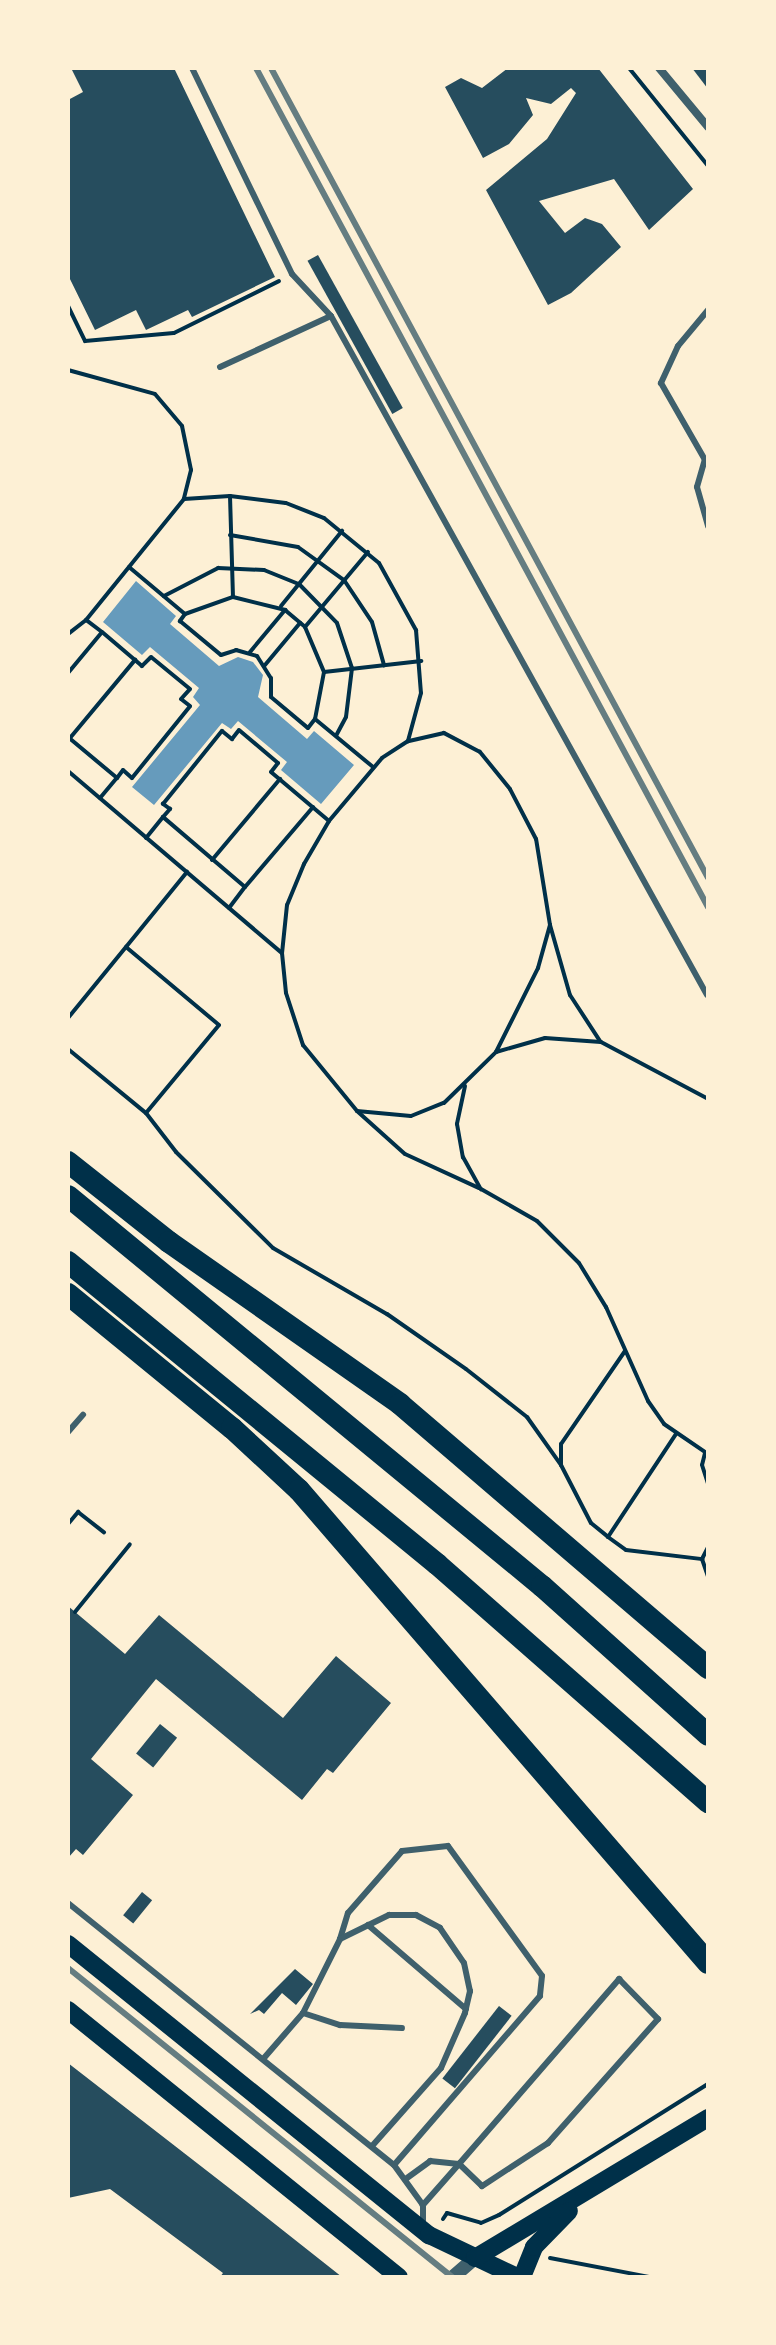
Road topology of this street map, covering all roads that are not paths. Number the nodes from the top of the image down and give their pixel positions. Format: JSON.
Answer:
{"nodes":[{"id":1,"x":192,"y":68,"type":"edge"},
{"id":2,"x":659,"y":68,"type":"edge"},
{"id":3,"x":708,"y":127,"type":"edge"},
{"id":4,"x":708,"y":310,"type":"edge"},
{"id":5,"x":331,"y":316,"type":"junction"},
{"id":6,"x":220,"y":367,"type":"dead end"},
{"id":7,"x":706,"y":462,"type":"edge"},
{"id":8,"x":708,"y":526,"type":"edge"},
{"id":9,"x":707,"y":995,"type":"edge"},
{"id":10,"x":68,"y":1162,"type":"edge"},
{"id":11,"x":68,"y":1196,"type":"edge"},
{"id":12,"x":68,"y":1262,"type":"edge"},
{"id":13,"x":68,"y":1294,"type":"edge"},
{"id":14,"x":83,"y":1415,"type":"dead end"},
{"id":15,"x":68,"y":1432,"type":"edge"},
{"id":16,"x":708,"y":1668,"type":"edge"},
{"id":17,"x":708,"y":1735,"type":"edge"},
{"id":18,"x":708,"y":1802,"type":"edge"},
{"id":19,"x":583,"y":1823,"type":"junction"},
{"id":20,"x":68,"y":1903,"type":"edge"},
{"id":21,"x":368,"y":1925,"type":"junction"},
{"id":22,"x":340,"y":1939,"type":"junction"},
{"id":23,"x":68,"y":1944,"type":"edge"},
{"id":24,"x":708,"y":1963,"type":"edge"},
{"id":25,"x":708,"y":1978,"type":"edge"},
{"id":26,"x":466,"y":2009,"type":"junction"},
{"id":27,"x":68,"y":2010,"type":"edge"},
{"id":28,"x":303,"y":2013,"type":"junction"},
{"id":29,"x":402,"y":2028,"type":"dead end"},
{"id":30,"x":264,"y":2058,"type":"junction"},
{"id":31,"x":708,"y":2118,"type":"edge"},
{"id":32,"x":372,"y":2146,"type":"junction"},
{"id":33,"x":459,"y":2164,"type":"junction"},
{"id":34,"x":394,"y":2165,"type":"junction"},
{"id":35,"x":407,"y":2178,"type":"junction"},
{"id":36,"x":586,"y":2195,"type":"junction"},
{"id":37,"x":423,"y":2205,"type":"junction"},
{"id":38,"x":424,"y":2230,"type":"junction"},
{"id":39,"x":475,"y":2258,"type":"junction"},
{"id":40,"x":399,"y":2277,"type":"edge"},
{"id":41,"x":453,"y":2277,"type":"edge"},
{"id":42,"x":519,"y":2277,"type":"edge"}],
"edges":[{"from":1,"to":5,"type":"lane"},
{"from":2,"to":3,"type":"street"},
{"from":4,"to":7,"type":"lane"},
{"from":5,"to":6,"type":"lane"},
{"from":5,"to":9,"type":"lane"},
{"from":7,"to":8,"type":"lane"},
{"from":10,"to":16,"type":"highway"},
{"from":11,"to":17,"type":"highway"},
{"from":12,"to":18,"type":"highway"},
{"from":13,"to":19,"type":"highway"},
{"from":14,"to":15,"type":"lane"},
{"from":19,"to":24,"type":"highway"},
{"from":19,"to":25,"type":"highway"},
{"from":20,"to":30,"type":"lane"},
{"from":21,"to":22,"type":"lane"},
{"from":21,"to":26,"type":"lane"},
{"from":21,"to":26,"type":"lane"},
{"from":22,"to":28,"type":"lane"},
{"from":22,"to":34,"type":"lane"},
{"from":23,"to":38,"type":"main road"},
{"from":26,"to":32,"type":"lane"},
{"from":27,"to":40,"type":"main road"},
{"from":28,"to":29,"type":"lane"},
{"from":28,"to":30,"type":"lane"},
{"from":30,"to":32,"type":"lane"},
{"from":31,"to":36,"type":"main road"},
{"from":32,"to":34,"type":"lane"},
{"from":33,"to":33,"type":"lane"},
{"from":33,"to":35,"type":"lane"},
{"from":33,"to":37,"type":"lane"},
{"from":34,"to":35,"type":"lane"},
{"from":35,"to":37,"type":"lane"},
{"from":36,"to":39,"type":"main road"},
{"from":36,"to":42,"type":"main road"},
{"from":37,"to":38,"type":"lane"},
{"from":38,"to":39,"type":"main road"},
{"from":39,"to":41,"type":"street"},
{"from":39,"to":42,"type":"main road"}]}
